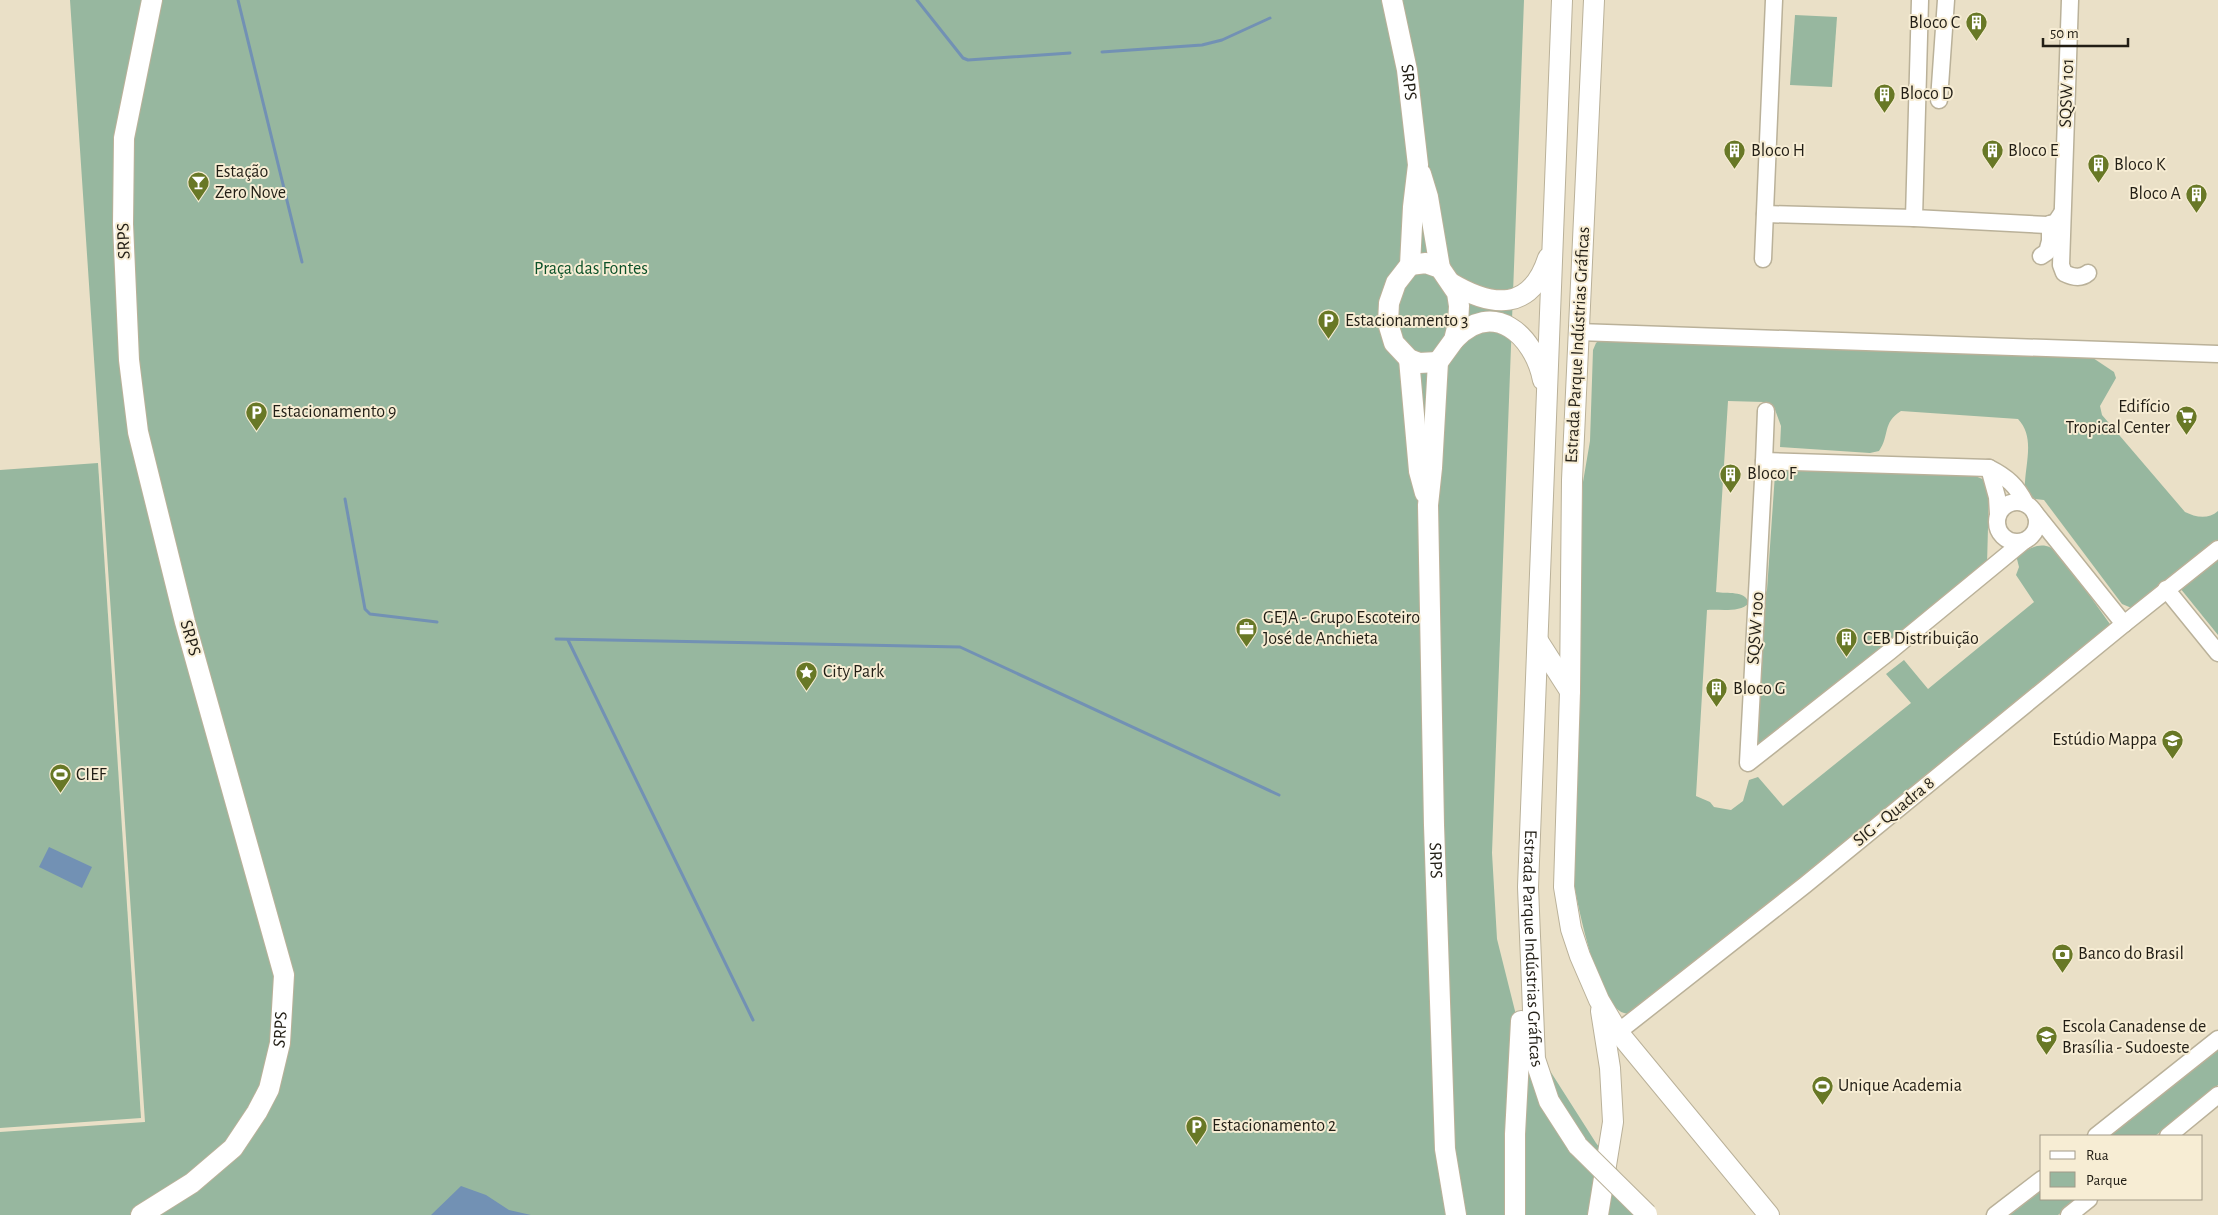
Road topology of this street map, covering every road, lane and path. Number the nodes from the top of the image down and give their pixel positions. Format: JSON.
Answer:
{"nodes":[{"id":1,"x":152,"y":0,"type":"edge"},
{"id":2,"x":1392,"y":0,"type":"edge"},
{"id":3,"x":1562,"y":0,"type":"edge"},
{"id":4,"x":1594,"y":0,"type":"edge"},
{"id":5,"x":1774,"y":0,"type":"edge"},
{"id":6,"x":1920,"y":0,"type":"edge"},
{"id":7,"x":1946,"y":0,"type":"edge"},
{"id":8,"x":2070,"y":0,"type":"edge"},
{"id":9,"x":1944,"y":36,"type":"junction"},
{"id":10,"x":1918,"y":38,"type":"junction"},
{"id":11,"x":1939,"y":100,"type":"dead end"},
{"id":12,"x":1418,"y":164,"type":"junction"},
{"id":13,"x":2062,"y":213,"type":"junction"},
{"id":14,"x":1766,"y":214,"type":"junction"},
{"id":15,"x":1914,"y":218,"type":"junction"},
{"id":16,"x":2050,"y":224,"type":"junction"},
{"id":17,"x":1554,"y":237,"type":"junction"},
{"id":18,"x":2041,"y":256,"type":"dead end"},
{"id":19,"x":1763,"y":259,"type":"dead end"},
{"id":20,"x":1410,"y":265,"type":"junction"},
{"id":21,"x":2088,"y":273,"type":"dead end"},
{"id":22,"x":1446,"y":276,"type":"junction"},
{"id":23,"x":1578,"y":332,"type":"junction"},
{"id":24,"x":1454,"y":340,"type":"junction"},
{"id":25,"x":2218,"y":354,"type":"edge"},
{"id":26,"x":1409,"y":359,"type":"junction"},
{"id":27,"x":1438,"y":362,"type":"junction"},
{"id":28,"x":1547,"y":399,"type":"junction"},
{"id":29,"x":1766,"y":411,"type":"dead end"},
{"id":30,"x":1764,"y":461,"type":"junction"},
{"id":31,"x":1989,"y":468,"type":"junction"},
{"id":32,"x":1428,"y":505,"type":"junction"},
{"id":33,"x":2030,"y":509,"type":"junction"},
{"id":34,"x":1998,"y":520,"type":"junction"},
{"id":35,"x":2027,"y":539,"type":"junction"},
{"id":36,"x":2058,"y":542,"type":"junction"},
{"id":37,"x":2218,"y":543,"type":"edge"},
{"id":38,"x":2218,"y":550,"type":"edge"},
{"id":39,"x":2198,"y":563,"type":"junction"},
{"id":40,"x":1994,"y":566,"type":"junction"},
{"id":41,"x":2166,"y":589,"type":"junction"},
{"id":42,"x":2124,"y":624,"type":"junction"},
{"id":43,"x":1538,"y":641,"type":"junction"},
{"id":44,"x":2218,"y":653,"type":"edge"},
{"id":45,"x":1570,"y":691,"type":"junction"},
{"id":46,"x":1528,"y":887,"type":"junction"},
{"id":47,"x":1600,"y":1000,"type":"junction"},
{"id":48,"x":1618,"y":1032,"type":"junction"},
{"id":49,"x":2218,"y":1039,"type":"edge"},
{"id":50,"x":2218,"y":1096,"type":"edge"},
{"id":51,"x":2097,"y":1135,"type":"edge"},
{"id":52,"x":2169,"y":1135,"type":"edge"},
{"id":53,"x":2040,"y":1180,"type":"edge"},
{"id":54,"x":2088,"y":1200,"type":"edge"},
{"id":55,"x":1515,"y":1210,"type":"edge"},
{"id":56,"x":1648,"y":1214,"type":"edge"},
{"id":57,"x":141,"y":1215,"type":"edge"},
{"id":58,"x":1456,"y":1215,"type":"edge"},
{"id":59,"x":1598,"y":1215,"type":"edge"},
{"id":60,"x":1769,"y":1215,"type":"edge"},
{"id":61,"x":1994,"y":1215,"type":"edge"},
{"id":62,"x":2069,"y":1215,"type":"edge"}],
"edges":[{"from":1,"to":57,"type":"main road","name":"SRPS"},
{"from":2,"to":12,"type":"main road","name":"SRPS"},
{"from":3,"to":17,"type":"main road","name":"Estrada Parque Indústrias Gráficas"},
{"from":4,"to":23,"type":"main road","name":"Estrada Parque Indústrias Gráficas"},
{"from":5,"to":14,"type":"street"},
{"from":6,"to":10,"type":"street"},
{"from":7,"to":9,"type":"street"},
{"from":8,"to":13,"type":"street","name":"SQSW 101"},
{"from":9,"to":10,"type":"street"},
{"from":9,"to":11,"type":"street"},
{"from":10,"to":15,"type":"street"},
{"from":12,"to":20,"type":"main road","name":"SRPS"},
{"from":12,"to":22,"type":"main road","name":"SRPS"},
{"from":13,"to":16,"type":"street"},
{"from":13,"to":21,"type":"street","name":"SQSW 101"},
{"from":14,"to":15,"type":"street"},
{"from":14,"to":19,"type":"street"},
{"from":15,"to":16,"type":"street"},
{"from":16,"to":18,"type":"street"},
{"from":17,"to":22,"type":"main road"},
{"from":17,"to":28,"type":"main road","name":"Estrada Parque Indústrias Gráficas"},
{"from":20,"to":22,"type":"main road"},
{"from":20,"to":26,"type":"main road"},
{"from":22,"to":24,"type":"main road","name":"SRPS"},
{"from":23,"to":25,"type":"street"},
{"from":23,"to":45,"type":"main road","name":"Estrada Parque Indústrias Gráficas"},
{"from":24,"to":27,"type":"main road","name":"SRPS"},
{"from":24,"to":28,"type":"main road"},
{"from":26,"to":27,"type":"main road"},
{"from":26,"to":32,"type":"main road","name":"SRPS"},
{"from":27,"to":32,"type":"main road","name":"SRPS"},
{"from":28,"to":43,"type":"main road","name":"Estrada Parque Indústrias Gráficas"},
{"from":29,"to":30,"type":"street"},
{"from":30,"to":31,"type":"street"},
{"from":30,"to":40,"type":"street","name":"SQSW 100"},
{"from":31,"to":33,"type":"street"},
{"from":31,"to":34,"type":"street"},
{"from":32,"to":58,"type":"main road","name":"SRPS"},
{"from":33,"to":34,"type":"street"},
{"from":33,"to":35,"type":"street"},
{"from":33,"to":36,"type":"street"},
{"from":34,"to":35,"type":"street"},
{"from":34,"to":40,"type":"street"},
{"from":35,"to":36,"type":"street"},
{"from":35,"to":40,"type":"street","name":"SQSW 100"},
{"from":36,"to":42,"type":"street"},
{"from":37,"to":39,"type":"street","name":"SIG - Quadra 8"},
{"from":38,"to":39,"type":"street","name":"SIG - Quadra 8"},
{"from":39,"to":41,"type":"street","name":"SIG - Quadra 8"},
{"from":41,"to":42,"type":"street","name":"SIG - Quadra 8"},
{"from":41,"to":44,"type":"street"},
{"from":42,"to":48,"type":"street","name":"SIG - Quadra 8"},
{"from":43,"to":45,"type":"main road"},
{"from":43,"to":46,"type":"main road","name":"Estrada Parque Indústrias Gráficas"},
{"from":45,"to":47,"type":"main road","name":"Estrada Parque Indústrias Gráficas"},
{"from":46,"to":55,"type":"main road"},
{"from":46,"to":56,"type":"main road","name":"Estrada Parque Indústrias Gráficas","bridge":true},
{"from":47,"to":48,"type":"main road","name":"Estrada Parque Indústrias Gráficas"},
{"from":47,"to":59,"type":"main road"},
{"from":48,"to":60,"type":"main road","name":"Estrada Parque Indústrias Gráficas"},
{"from":49,"to":51,"type":"street"},
{"from":50,"to":52,"type":"street"},
{"from":53,"to":61,"type":"street"},
{"from":54,"to":62,"type":"street"}]}
